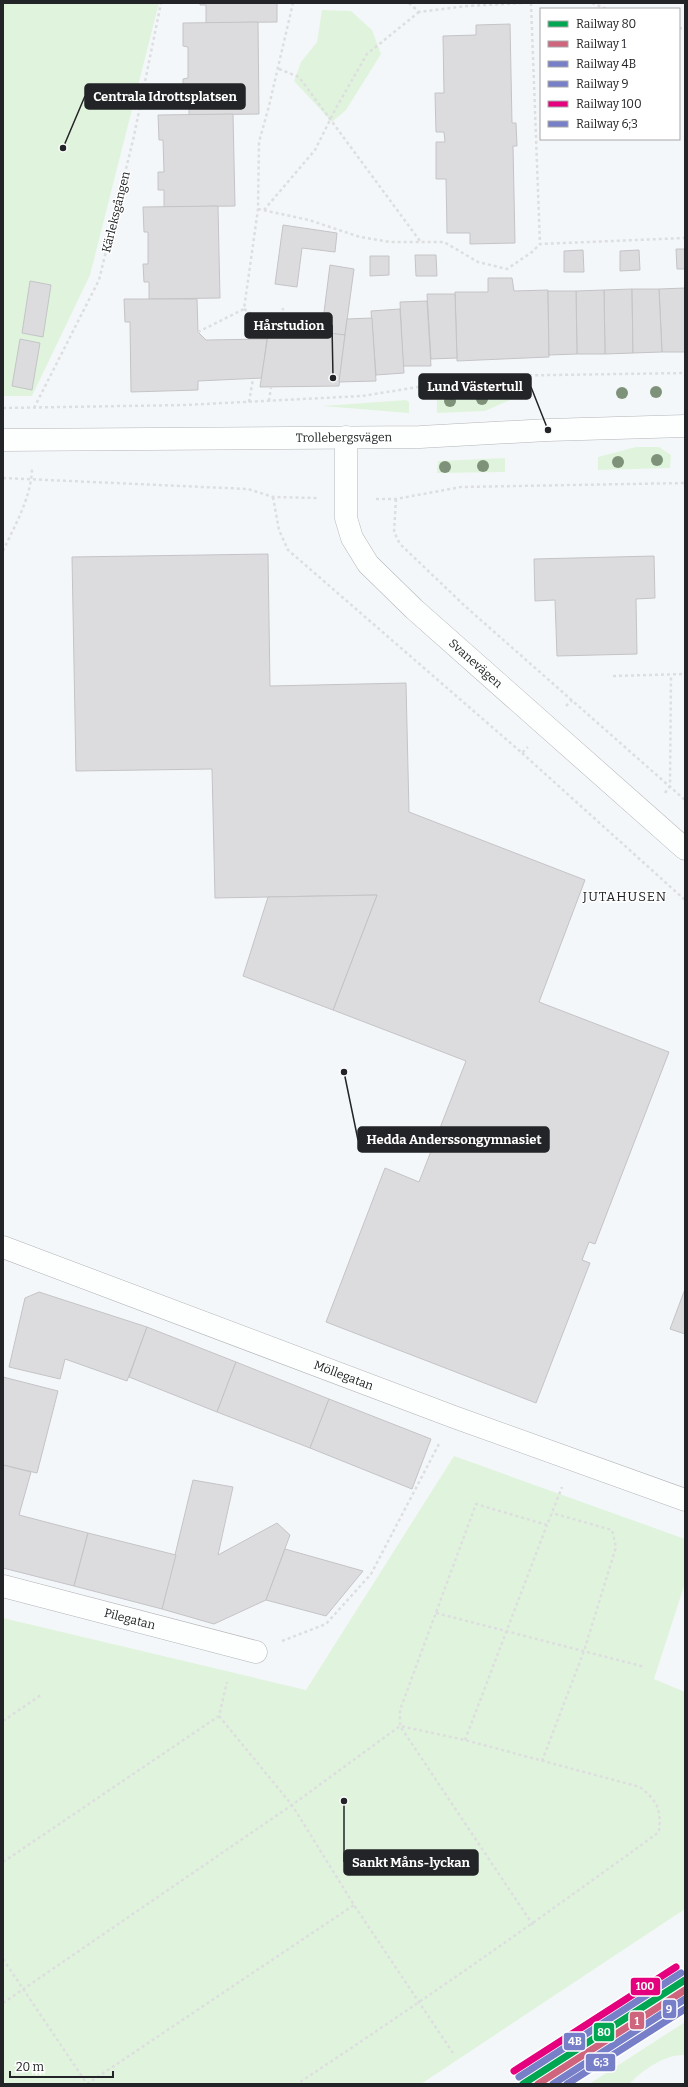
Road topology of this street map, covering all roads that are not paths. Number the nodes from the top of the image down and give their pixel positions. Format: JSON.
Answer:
{"nodes":[{"id":1,"x":685,"y":426,"type":"edge"},
{"id":2,"x":346,"y":437,"type":"junction"},
{"id":3,"x":3,"y":440,"type":"edge"},
{"id":4,"x":685,"y":849,"type":"edge"},
{"id":5,"x":3,"y":1247,"type":"edge"},
{"id":6,"x":685,"y":1500,"type":"edge"},
{"id":7,"x":3,"y":1586,"type":"edge"},
{"id":8,"x":256,"y":1652,"type":"road end"}],
"edges":[{"from":1,"to":2,"type":"street","name":"Trollebergsvägen"},
{"from":2,"to":3,"type":"street","name":"Trollebergsvägen"},
{"from":2,"to":4,"type":"street","name":"Svanevägen"},
{"from":5,"to":6,"type":"street","name":"Möllegatan"},
{"from":7,"to":8,"type":"street","name":"Pilegatan"}]}
